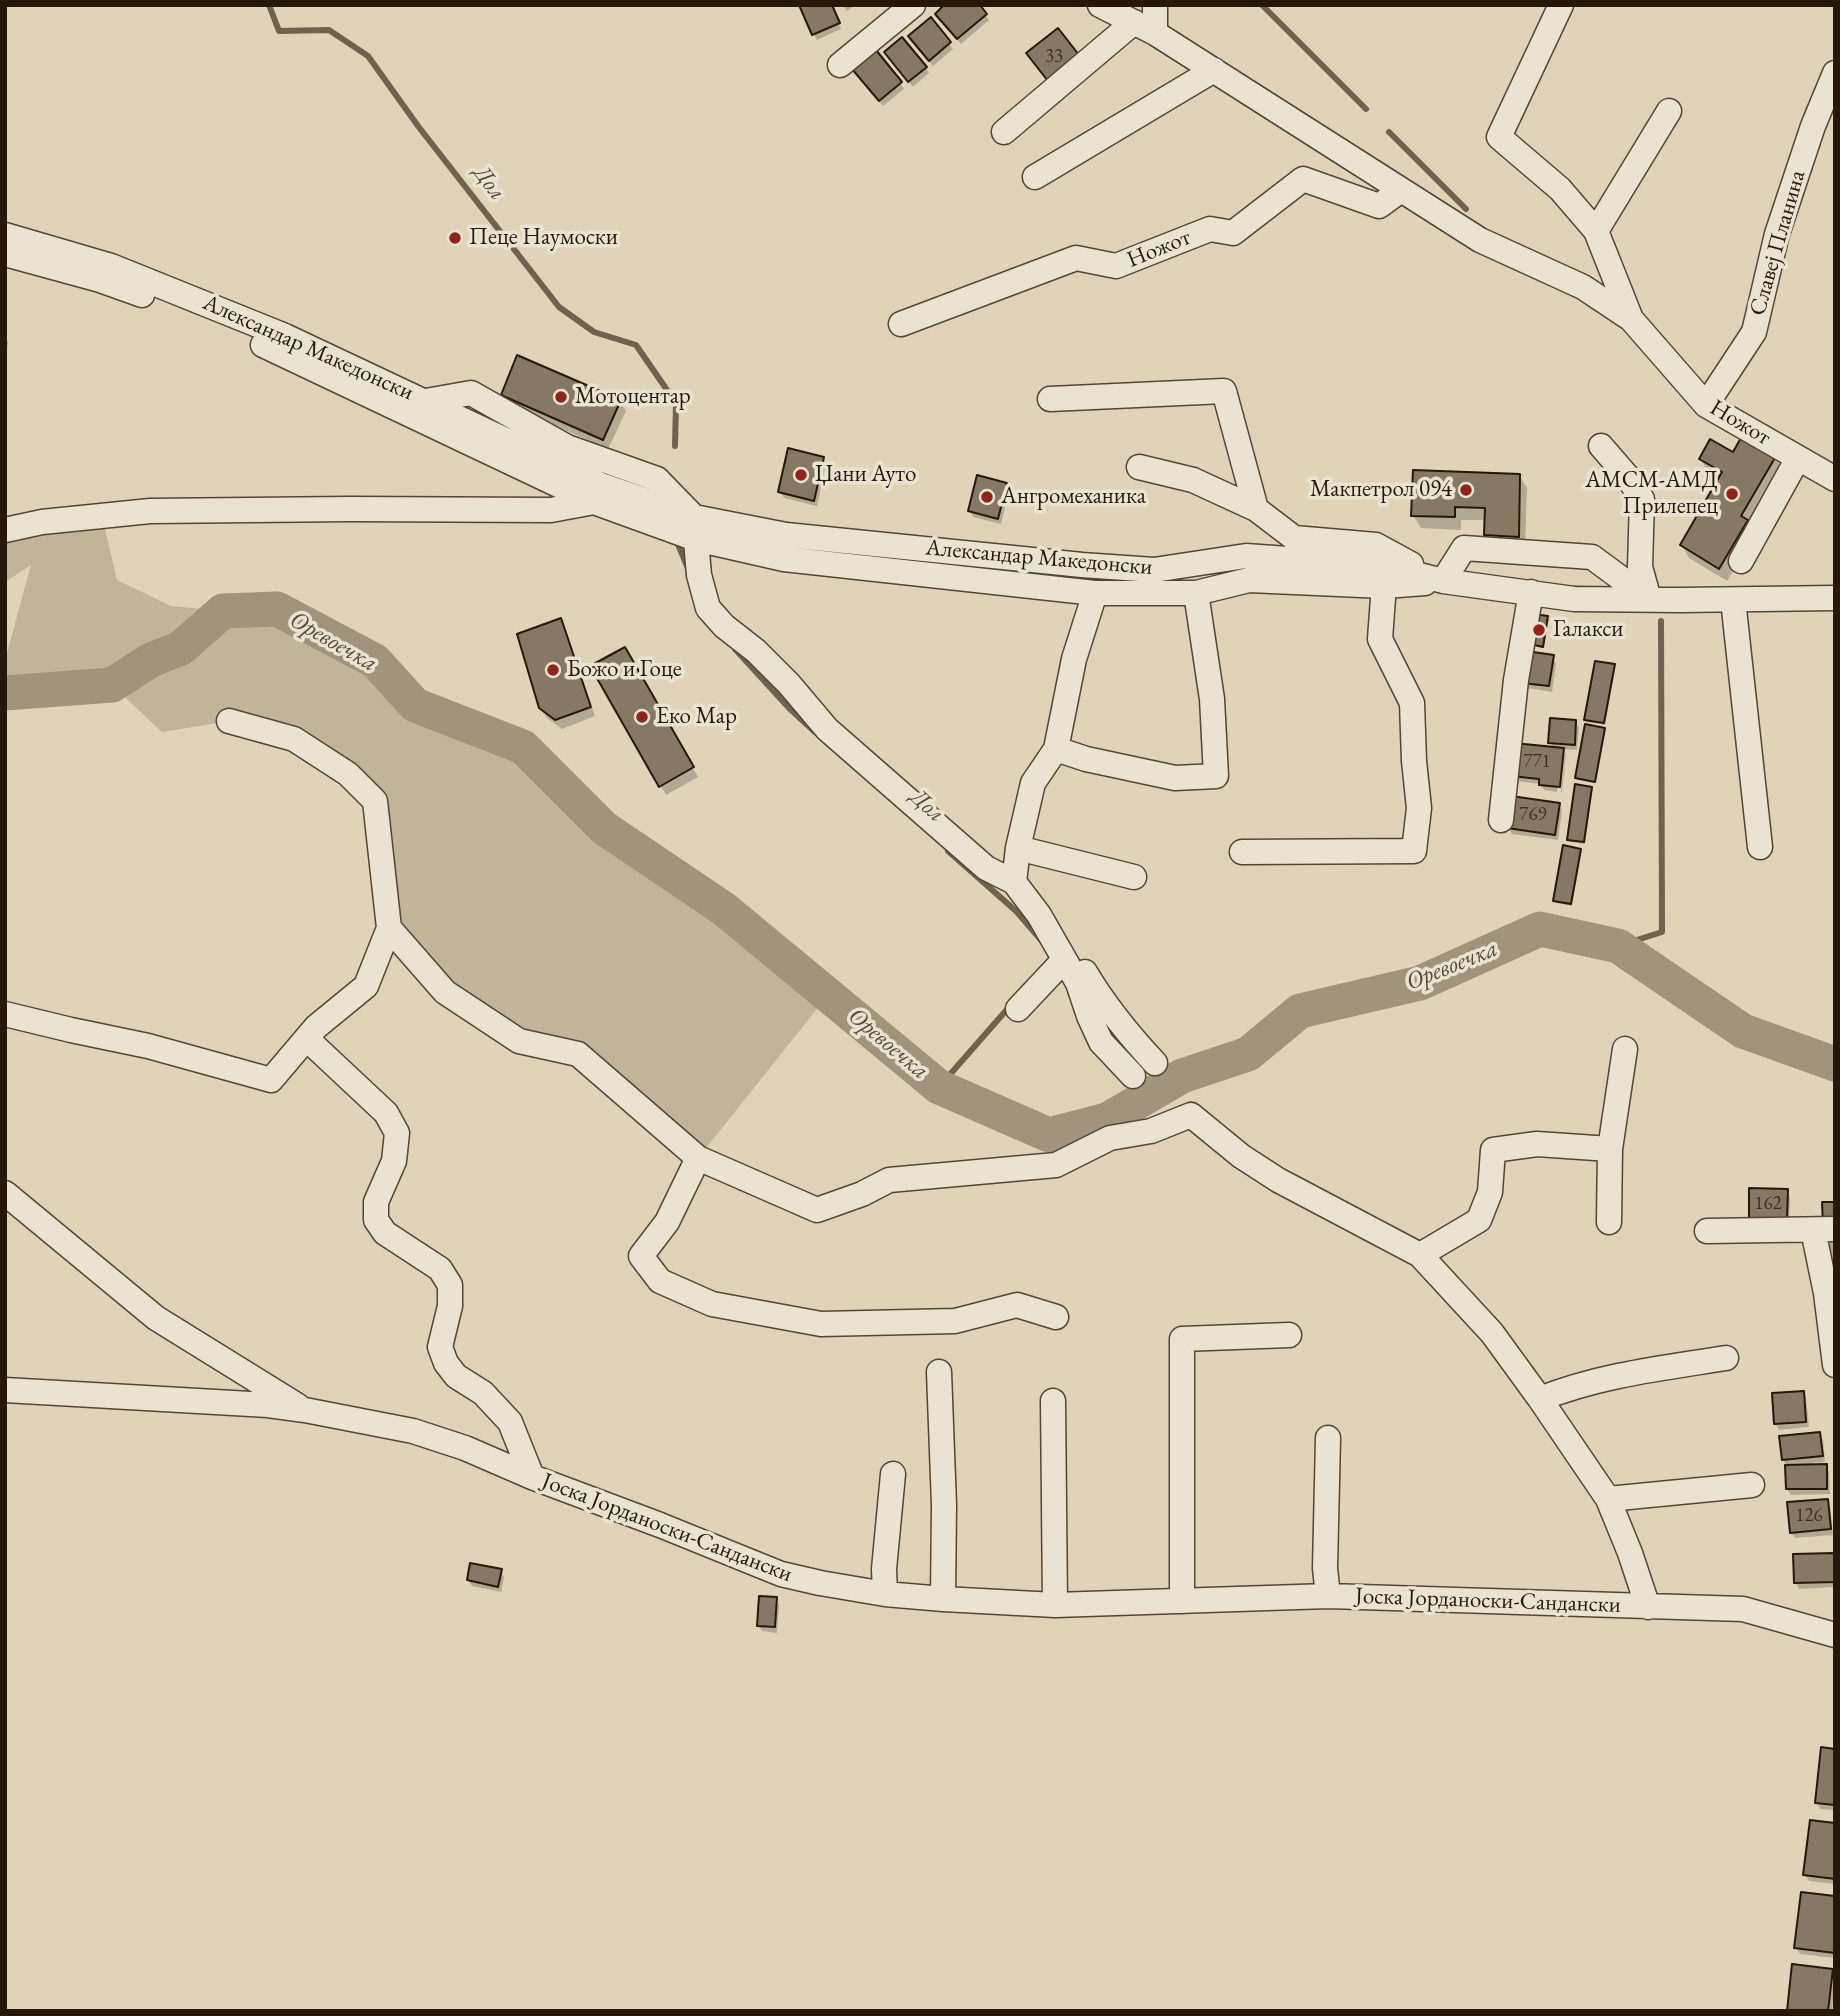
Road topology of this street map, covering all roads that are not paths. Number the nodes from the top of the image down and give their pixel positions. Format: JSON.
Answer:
{"nodes":[{"id":1,"x":913,"y":5,"type":"edge"},
{"id":2,"x":1100,"y":5,"type":"edge"},
{"id":3,"x":1155,"y":5,"type":"edge"},
{"id":4,"x":1561,"y":5,"type":"edge"},
{"id":5,"x":1144,"y":28,"type":"junction"},
{"id":6,"x":840,"y":65,"type":"dead end"},
{"id":7,"x":1214,"y":70,"type":"junction"},
{"id":8,"x":1835,"y":73,"type":"edge"},
{"id":9,"x":1669,"y":111,"type":"dead end"},
{"id":10,"x":1004,"y":132,"type":"dead end"},
{"id":11,"x":1035,"y":177,"type":"dead end"},
{"id":12,"x":1401,"y":190,"type":"junction"},
{"id":13,"x":1596,"y":231,"type":"junction"},
{"id":14,"x":5,"y":235,"type":"edge"},
{"id":15,"x":5,"y":254,"type":"edge"},
{"id":16,"x":1631,"y":319,"type":"junction"},
{"id":17,"x":901,"y":324,"type":"dead end"},
{"id":18,"x":1050,"y":399,"type":"dead end"},
{"id":19,"x":426,"y":401,"type":"junction"},
{"id":20,"x":1706,"y":405,"type":"junction"},
{"id":21,"x":1601,"y":446,"type":"dead end"},
{"id":22,"x":1798,"y":458,"type":"junction"},
{"id":23,"x":1139,"y":467,"type":"dead end"},
{"id":24,"x":1835,"y":479,"type":"edge"},
{"id":25,"x":597,"y":493,"type":"junction"},
{"id":26,"x":1256,"y":509,"type":"junction"},
{"id":27,"x":695,"y":528,"type":"junction"},
{"id":28,"x":5,"y":530,"type":"edge"},
{"id":29,"x":1741,"y":561,"type":"dead end"},
{"id":30,"x":1385,"y":576,"type":"junction"},
{"id":31,"x":1443,"y":581,"type":"junction"},
{"id":32,"x":1531,"y":592,"type":"junction"},
{"id":33,"x":1095,"y":593,"type":"junction"},
{"id":34,"x":1196,"y":593,"type":"junction"},
{"id":35,"x":1835,"y":598,"type":"edge"},
{"id":36,"x":1649,"y":599,"type":"junction"},
{"id":37,"x":1733,"y":600,"type":"junction"},
{"id":38,"x":229,"y":721,"type":"dead end"},
{"id":39,"x":1056,"y":749,"type":"junction"},
{"id":40,"x":1501,"y":820,"type":"dead end"},
{"id":41,"x":1760,"y":847,"type":"dead end"},
{"id":42,"x":1017,"y":848,"type":"junction"},
{"id":43,"x":1242,"y":852,"type":"dead end"},
{"id":44,"x":1134,"y":877,"type":"dead end"},
{"id":45,"x":1014,"y":882,"type":"junction"},
{"id":46,"x":1039,"y":915,"type":"junction"},
{"id":47,"x":389,"y":928,"type":"junction"},
{"id":48,"x":1064,"y":960,"type":"junction"},
{"id":49,"x":1018,"y":1009,"type":"dead end"},
{"id":50,"x":5,"y":1014,"type":"edge"},
{"id":51,"x":307,"y":1039,"type":"junction"},
{"id":52,"x":1625,"y":1049,"type":"dead end"},
{"id":53,"x":1155,"y":1063,"type":"dead end"},
{"id":54,"x":1133,"y":1076,"type":"dead end"},
{"id":55,"x":1609,"y":1149,"type":"junction"},
{"id":56,"x":698,"y":1158,"type":"junction"},
{"id":57,"x":5,"y":1193,"type":"edge"},
{"id":58,"x":1609,"y":1222,"type":"dead end"},
{"id":59,"x":1824,"y":1229,"type":"edge"},
{"id":60,"x":1707,"y":1231,"type":"dead end"},
{"id":61,"x":1420,"y":1255,"type":"junction"},
{"id":62,"x":1830,"y":1293,"type":"edge"},
{"id":63,"x":1056,"y":1317,"type":"dead end"},
{"id":64,"x":1289,"y":1335,"type":"dead end"},
{"id":65,"x":1834,"y":1354,"type":"edge"},
{"id":66,"x":1726,"y":1358,"type":"dead end"},
{"id":67,"x":939,"y":1372,"type":"dead end"},
{"id":68,"x":5,"y":1390,"type":"edge"},
{"id":69,"x":1540,"y":1399,"type":"junction"},
{"id":70,"x":1053,"y":1401,"type":"dead end"},
{"id":71,"x":305,"y":1410,"type":"junction"},
{"id":72,"x":1328,"y":1438,"type":"dead end"},
{"id":73,"x":893,"y":1474,"type":"dead end"},
{"id":74,"x":532,"y":1476,"type":"junction"},
{"id":75,"x":1752,"y":1485,"type":"dead end"},
{"id":76,"x":1608,"y":1499,"type":"junction"},
{"id":77,"x":885,"y":1594,"type":"junction"},
{"id":78,"x":1328,"y":1596,"type":"junction"},
{"id":79,"x":943,"y":1599,"type":"junction"},
{"id":80,"x":1182,"y":1601,"type":"junction"},
{"id":81,"x":1055,"y":1605,"type":"junction"},
{"id":82,"x":1648,"y":1607,"type":"junction"},
{"id":83,"x":1835,"y":1635,"type":"edge"}],
"edges":[{"from":1,"to":6,"type":"street"},
{"from":2,"to":5,"type":"street","name":"Ножот"},
{"from":3,"to":5,"type":"street"},
{"from":4,"to":13,"type":"street","name":"Ножот"},
{"from":5,"to":7,"type":"street","name":"Ножот"},
{"from":5,"to":10,"type":"street"},
{"from":7,"to":11,"type":"street"},
{"from":7,"to":12,"type":"street","name":"Ножот"},
{"from":8,"to":20,"type":"street","name":"Славеј Планина"},
{"from":9,"to":13,"type":"street"},
{"from":12,"to":16,"type":"street","name":"Ножот"},
{"from":12,"to":17,"type":"street","name":"Ножот"},
{"from":13,"to":16,"type":"street","name":"Ножот"},
{"from":14,"to":19,"type":"street","name":"Александар Македонски"},
{"from":15,"to":25,"type":"street","name":"Александар Македонски"},
{"from":16,"to":20,"type":"street","name":"Ножот"},
{"from":18,"to":26,"type":"street"},
{"from":19,"to":25,"type":"street","name":"Александар Македонски"},
{"from":19,"to":27,"type":"street"},
{"from":20,"to":22,"type":"street","name":"Ножот"},
{"from":21,"to":36,"type":"street"},
{"from":22,"to":24,"type":"street","name":"Ножот"},
{"from":22,"to":29,"type":"street"},
{"from":23,"to":26,"type":"street","name":"Александар Македонски"},
{"from":25,"to":27,"type":"street","name":"Александар Македонски"},
{"from":25,"to":28,"type":"street","name":"Александар Македонски"},
{"from":26,"to":31,"type":"street","name":"Александар Македонски"},
{"from":27,"to":30,"type":"street","name":"Александар Македонски"},
{"from":27,"to":33,"type":"street","name":"Александар Македонски"},
{"from":27,"to":45,"type":"street"},
{"from":30,"to":31,"type":"street","name":"Александар Македонски"},
{"from":30,"to":34,"type":"street","name":"Александар Македонски"},
{"from":30,"to":43,"type":"street"},
{"from":31,"to":32,"type":"street","name":"Александар Македонски"},
{"from":31,"to":36,"type":"street"},
{"from":32,"to":36,"type":"street","name":"Александар Македонски"},
{"from":32,"to":40,"type":"street"},
{"from":33,"to":34,"type":"street","name":"Александар Македонски"},
{"from":33,"to":39,"type":"street","name":"Александар Македонски"},
{"from":34,"to":39,"type":"street"},
{"from":35,"to":37,"type":"street","name":"Александар Македонски"},
{"from":36,"to":37,"type":"street","name":"Александар Македонски"},
{"from":37,"to":41,"type":"street"},
{"from":38,"to":47,"type":"street"},
{"from":39,"to":42,"type":"street","name":"Александар Македонски"},
{"from":42,"to":44,"type":"street"},
{"from":42,"to":45,"type":"street","name":"Александар Македонски"},
{"from":45,"to":46,"type":"street"},
{"from":46,"to":48,"type":"street"},
{"from":46,"to":53,"type":"street"},
{"from":47,"to":51,"type":"street"},
{"from":47,"to":56,"type":"street","name":"Јоска Јорданоски-Сандански"},
{"from":48,"to":49,"type":"street"},
{"from":48,"to":54,"type":"street"},
{"from":50,"to":51,"type":"street"},
{"from":51,"to":74,"type":"street","name":"Јоска Јорданоски-Сандански"},
{"from":52,"to":55,"type":"street"},
{"from":55,"to":58,"type":"street"},
{"from":55,"to":61,"type":"street"},
{"from":56,"to":61,"type":"street","name":"Јоска Јорданоски-Сандански"},
{"from":56,"to":63,"type":"street"},
{"from":57,"to":71,"type":"street","name":"Јоска Јорданоски-Сандански"},
{"from":59,"to":60,"type":"street"},
{"from":59,"to":62,"type":"street"},
{"from":61,"to":69,"type":"street","name":"Јоска Јорданоски-Сандански"},
{"from":62,"to":65,"type":"street"},
{"from":64,"to":80,"type":"street"},
{"from":66,"to":69,"type":"street"},
{"from":67,"to":79,"type":"street"},
{"from":68,"to":71,"type":"street","name":"Јоска Јорданоски-Сандански"},
{"from":69,"to":76,"type":"street","name":"Јоска Јорданоски-Сандански"},
{"from":70,"to":81,"type":"street"},
{"from":71,"to":74,"type":"street","name":"Јоска Јорданоски-Сандански"},
{"from":72,"to":78,"type":"street","name":"Јоска Јорданоски-Сандански"},
{"from":73,"to":77,"type":"street"},
{"from":74,"to":77,"type":"street","name":"Јоска Јорданоски-Сандански"},
{"from":75,"to":76,"type":"street"},
{"from":76,"to":82,"type":"street","name":"Јоска Јорданоски-Сандански"},
{"from":77,"to":79,"type":"street","name":"Јоска Јорданоски-Сандански"},
{"from":78,"to":80,"type":"street","name":"Јоска Јорданоски-Сандански"},
{"from":78,"to":82,"type":"street","name":"Јоска Јорданоски-Сандански"},
{"from":79,"to":81,"type":"street","name":"Јоска Јорданоски-Сандански"},
{"from":80,"to":81,"type":"street","name":"Јоска Јорданоски-Сандански"},
{"from":82,"to":83,"type":"street","name":"Јоска Јорданоски-Сандански"}]}
